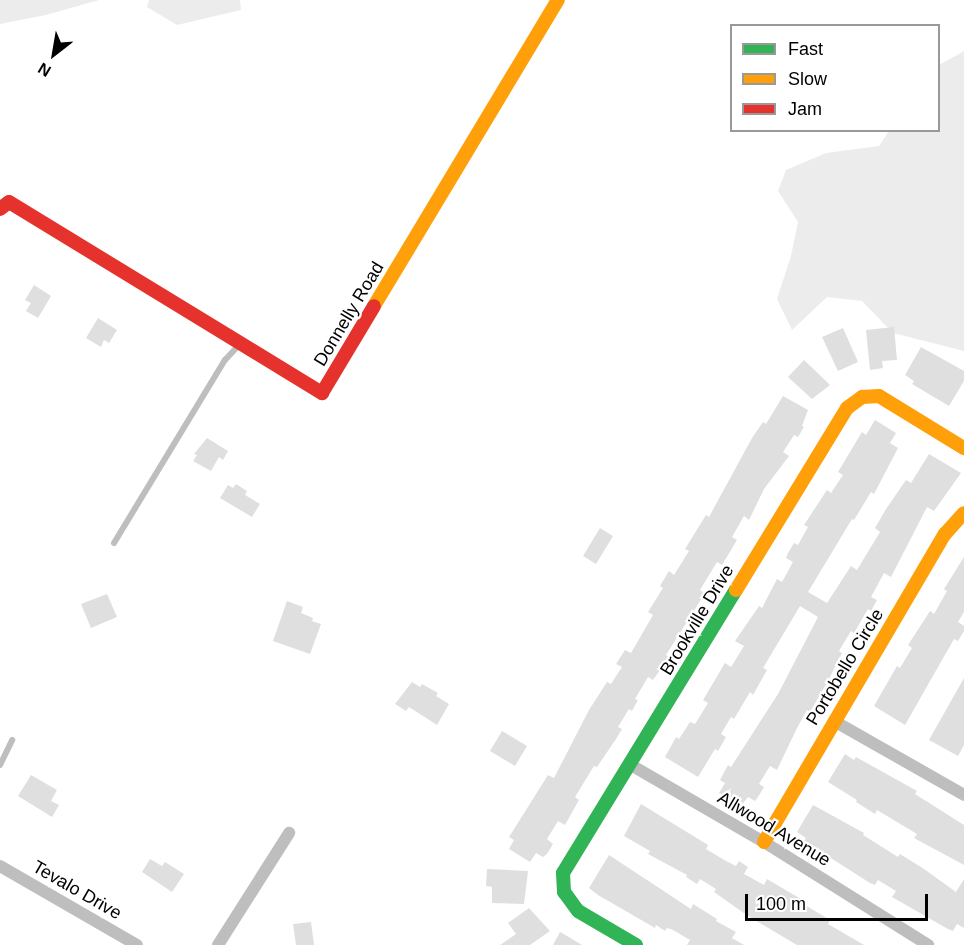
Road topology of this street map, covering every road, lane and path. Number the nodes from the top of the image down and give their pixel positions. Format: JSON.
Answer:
{"nodes":[{"id":1,"x":558,"y":0,"type":"edge"},
{"id":2,"x":5,"y":206,"type":"edge"},
{"id":3,"x":240,"y":343,"type":"junction"},
{"id":4,"x":964,"y":448,"type":"edge"},
{"id":5,"x":964,"y":513,"type":"edge"},
{"id":6,"x":114,"y":543,"type":"dead end"},
{"id":7,"x":834,"y":721,"type":"junction"},
{"id":8,"x":12,"y":740,"type":"dead end"},
{"id":9,"x":0,"y":765,"type":"edge"},
{"id":10,"x":631,"y":765,"type":"junction"},
{"id":11,"x":964,"y":795,"type":"edge"},
{"id":12,"x":289,"y":833,"type":"dead end"},
{"id":13,"x":764,"y":842,"type":"junction"},
{"id":14,"x":0,"y":866,"type":"edge"},
{"id":15,"x":137,"y":945,"type":"edge"},
{"id":16,"x":218,"y":945,"type":"edge"},
{"id":17,"x":636,"y":945,"type":"edge"},
{"id":18,"x":928,"y":945,"type":"edge"}],
"edges":[{"from":1,"to":3,"type":"street","name":"Donnelly Road"},
{"from":2,"to":3,"type":"street","name":"Donnelly Road"},
{"from":3,"to":6,"type":"lane"},
{"from":4,"to":10,"type":"street","name":"Brookville Drive"},
{"from":5,"to":7,"type":"street","name":"Portobello Circle"},
{"from":7,"to":11,"type":"street"},
{"from":7,"to":13,"type":"street","name":"Portobello Circle"},
{"from":8,"to":9,"type":"lane"},
{"from":10,"to":13,"type":"street","name":"Allwood Avenue"},
{"from":10,"to":17,"type":"street","name":"Brookville Drive"},
{"from":12,"to":16,"type":"street"},
{"from":13,"to":18,"type":"street","name":"Allwood Avenue"},
{"from":14,"to":15,"type":"street","name":"Tevalo Drive"}]}
